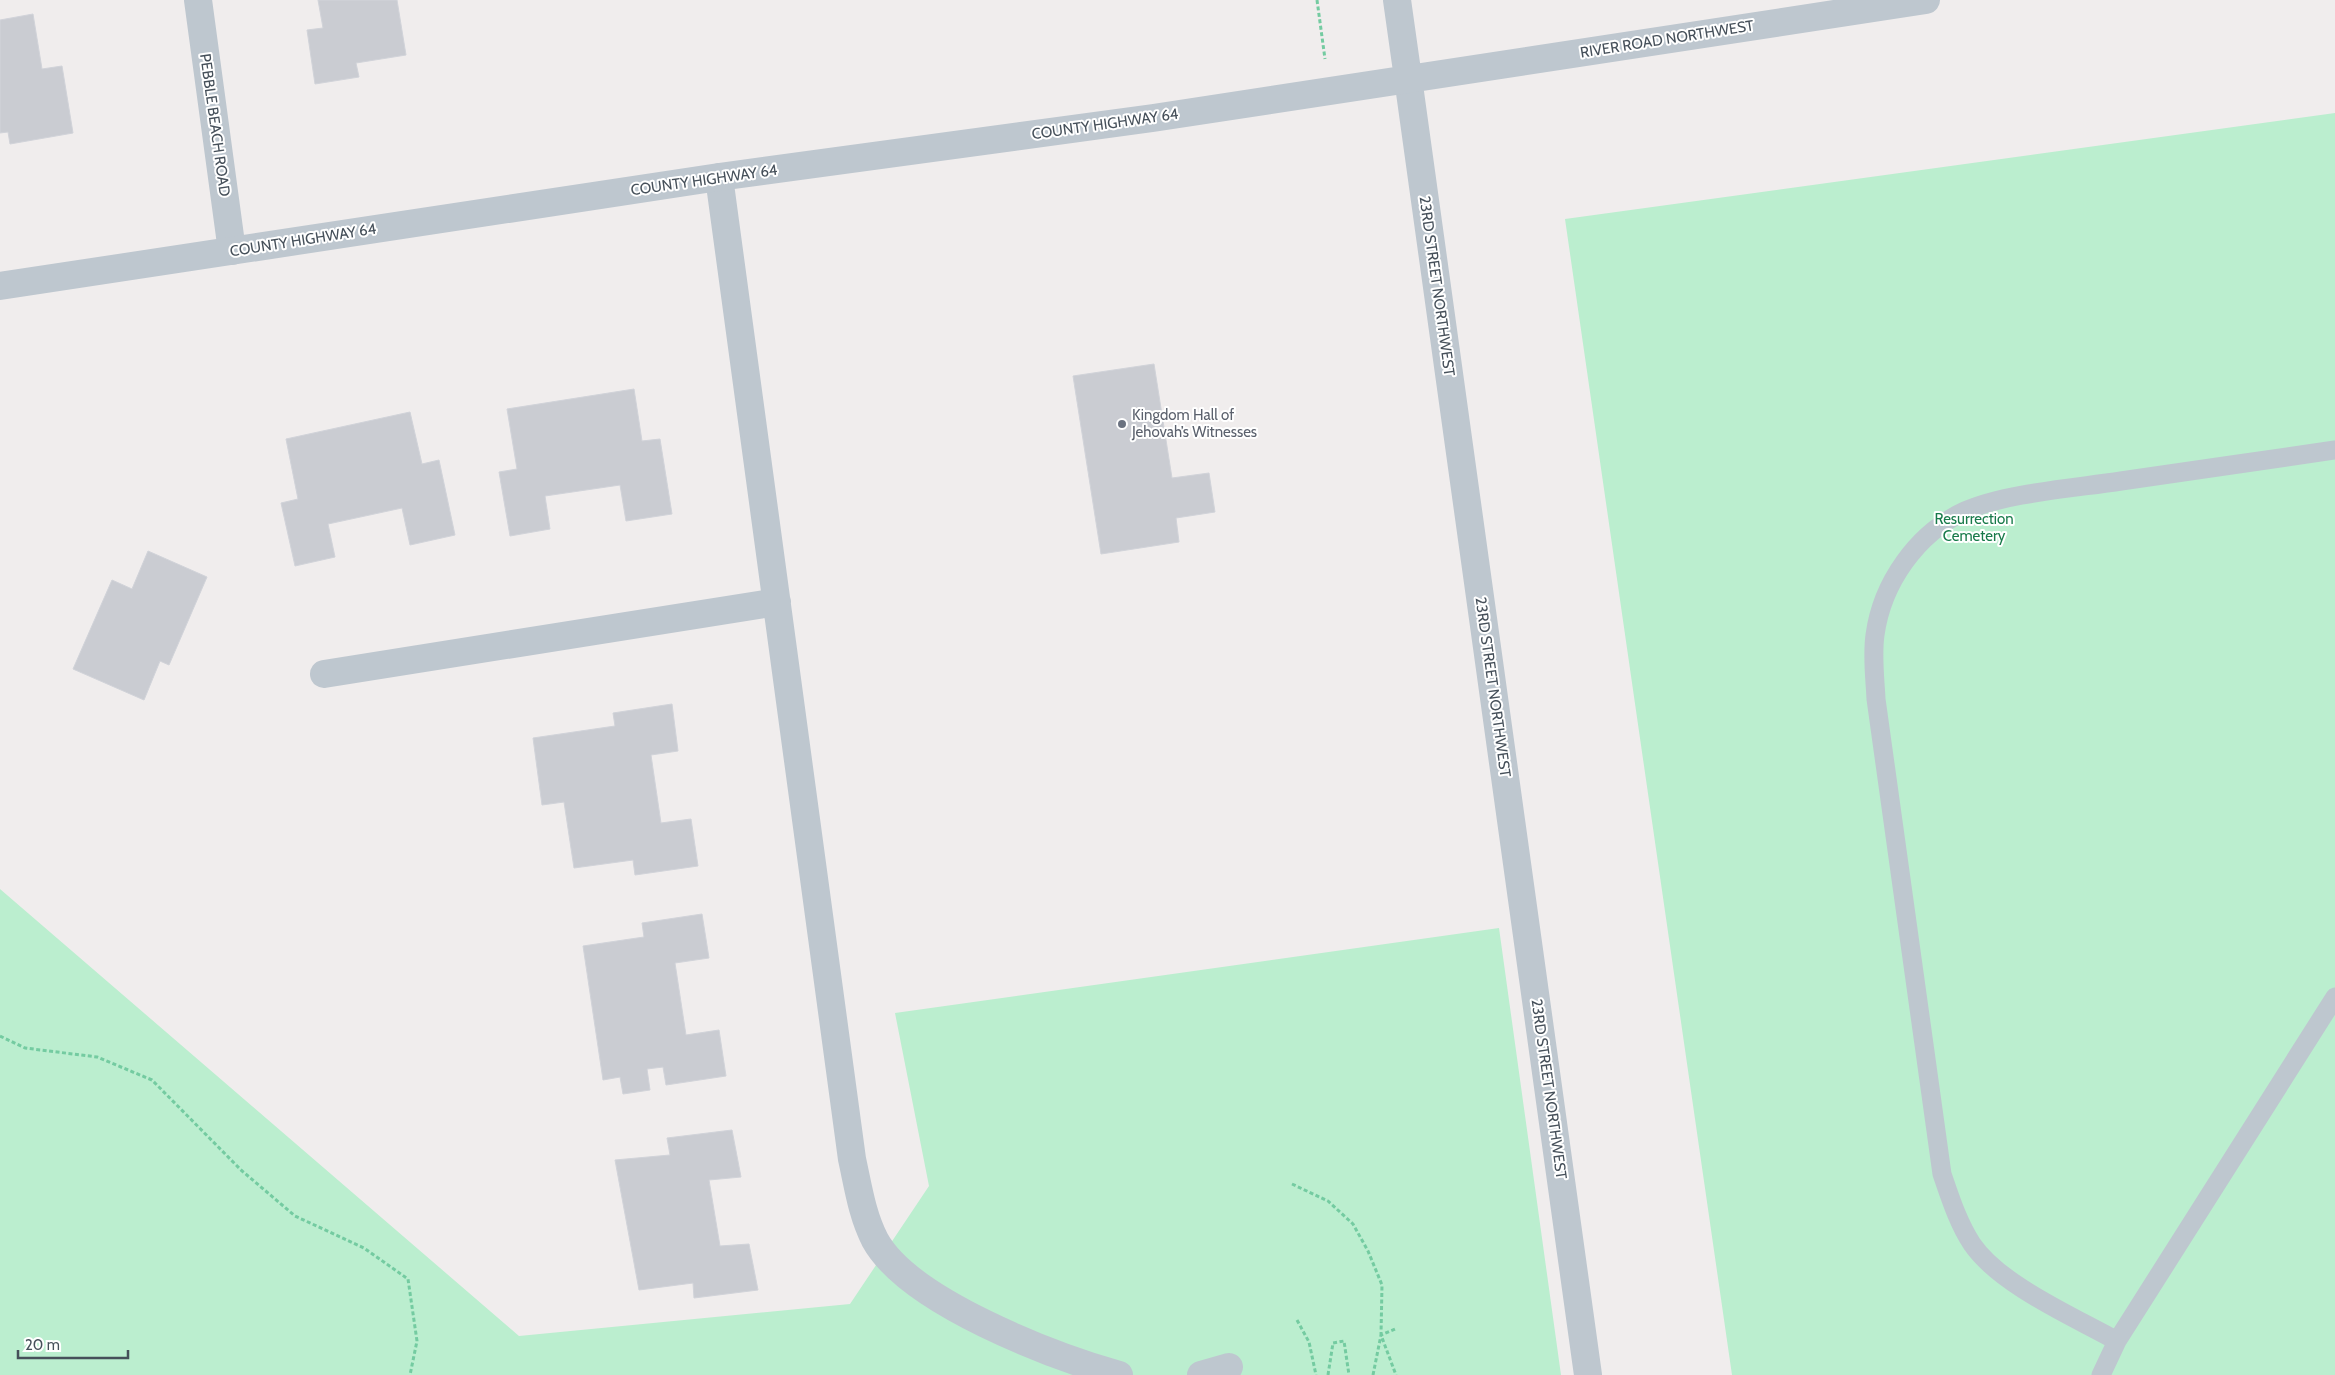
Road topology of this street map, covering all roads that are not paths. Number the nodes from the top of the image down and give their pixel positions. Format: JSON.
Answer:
{"nodes":[{"id":1,"x":198,"y":0,"type":"edge"},
{"id":2,"x":1397,"y":0,"type":"edge"},
{"id":3,"x":1926,"y":0,"type":"edge"},
{"id":4,"x":1408,"y":78,"type":"junction"},
{"id":5,"x":719,"y":177,"type":"junction"},
{"id":6,"x":232,"y":251,"type":"junction"},
{"id":7,"x":0,"y":286,"type":"edge"},
{"id":8,"x":2335,"y":450,"type":"edge"},
{"id":9,"x":777,"y":602,"type":"junction"},
{"id":10,"x":324,"y":674,"type":"dead end"},
{"id":11,"x":2335,"y":997,"type":"edge"},
{"id":12,"x":2117,"y":1341,"type":"junction"},
{"id":13,"x":1229,"y":1367,"type":"dead end"},
{"id":14,"x":1119,"y":1375,"type":"edge"},
{"id":15,"x":1201,"y":1375,"type":"edge"},
{"id":16,"x":1588,"y":1375,"type":"edge"},
{"id":17,"x":2101,"y":1375,"type":"edge"}],
"edges":[{"from":1,"to":6,"type":"street","name":"PEBBLE BEACH ROAD"},
{"from":2,"to":4,"type":"street","name":"23RD STREET NORTHWEST"},
{"from":3,"to":4,"type":"street","name":"RIVER ROAD NORTHWEST"},
{"from":4,"to":5,"type":"street","name":"COUNTY HIGHWAY 64"},
{"from":4,"to":16,"type":"street","name":"23RD STREET NORTHWEST"},
{"from":5,"to":6,"type":"street","name":"COUNTY HIGHWAY 64"},
{"from":5,"to":9,"type":"street"},
{"from":6,"to":7,"type":"street","name":"COUNTY HIGHWAY 64"},
{"from":8,"to":12,"type":"lane"},
{"from":9,"to":10,"type":"street"},
{"from":9,"to":14,"type":"street"},
{"from":11,"to":12,"type":"lane"},
{"from":12,"to":17,"type":"lane"},
{"from":13,"to":15,"type":"street"}]}
